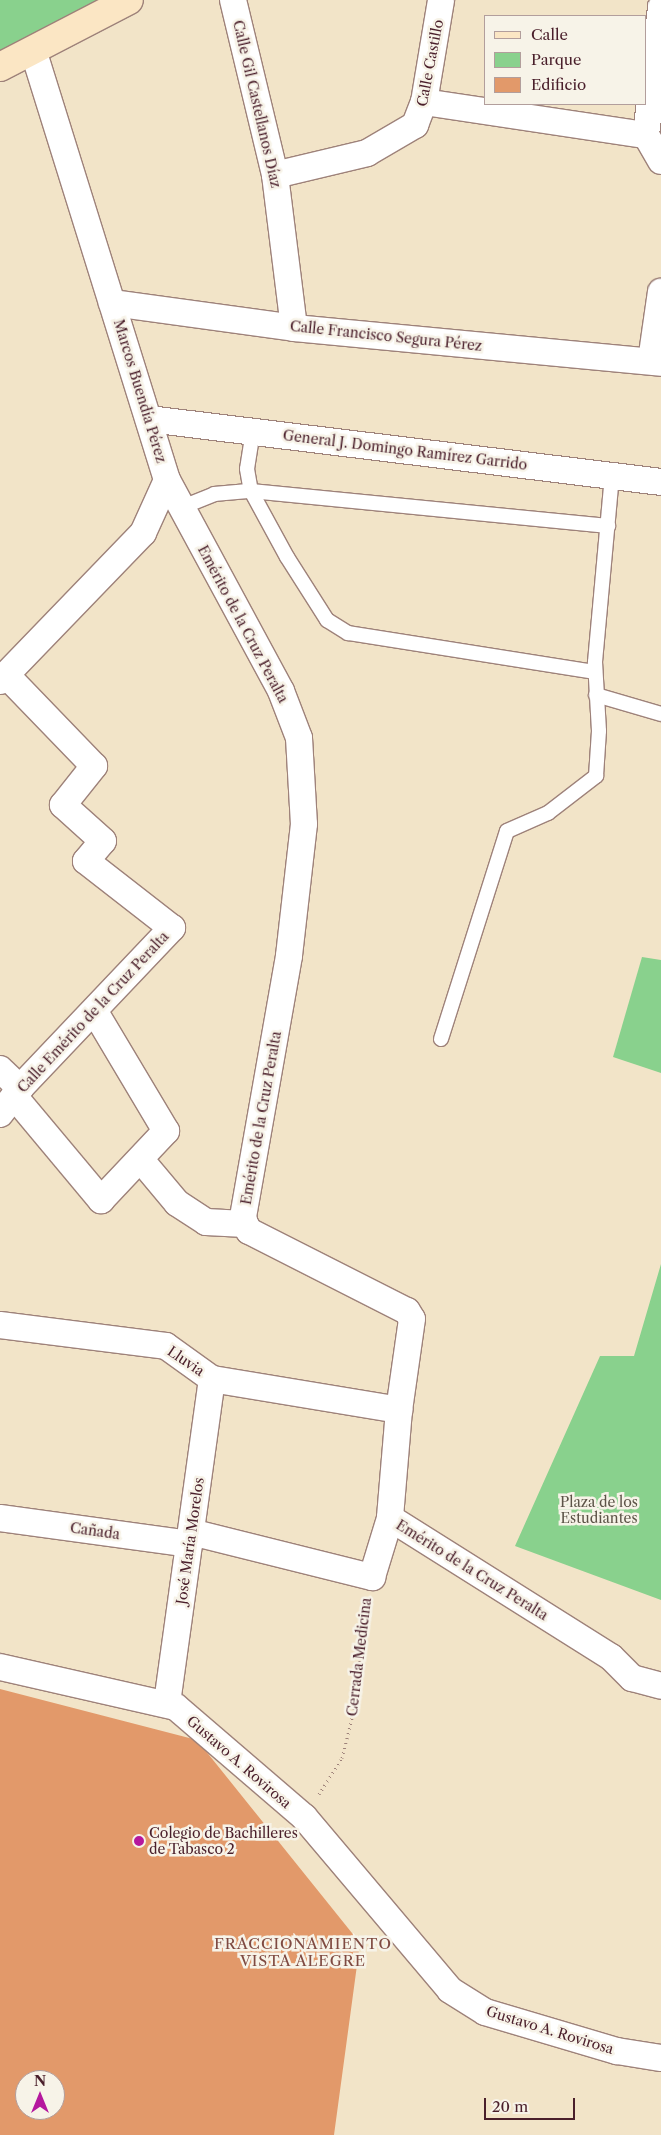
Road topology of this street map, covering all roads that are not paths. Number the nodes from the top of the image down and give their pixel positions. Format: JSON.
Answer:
{"nodes":[{"id":1,"x":129,"y":0,"type":"edge"},
{"id":2,"x":233,"y":0,"type":"edge"},
{"id":3,"x":441,"y":0,"type":"edge"},
{"id":4,"x":661,"y":7,"type":"edge"},
{"id":5,"x":33,"y":50,"type":"junction"},
{"id":6,"x":0,"y":67,"type":"edge"},
{"id":7,"x":424,"y":102,"type":"junction"},
{"id":8,"x":646,"y":135,"type":"junction"},
{"id":9,"x":661,"y":160,"type":"edge"},
{"id":10,"x":275,"y":175,"type":"junction"},
{"id":11,"x":661,"y":292,"type":"edge"},
{"id":12,"x":112,"y":303,"type":"junction"},
{"id":13,"x":294,"y":328,"type":"junction"},
{"id":14,"x":656,"y":362,"type":"edge"},
{"id":15,"x":149,"y":420,"type":"junction"},
{"id":16,"x":254,"y":431,"type":"junction"},
{"id":17,"x":612,"y":476,"type":"junction"},
{"id":18,"x":168,"y":480,"type":"junction"},
{"id":19,"x":661,"y":482,"type":"edge"},
{"id":20,"x":250,"y":491,"type":"junction"},
{"id":21,"x":180,"y":508,"type":"junction"},
{"id":22,"x":608,"y":526,"type":"junction"},
{"id":23,"x":595,"y":672,"type":"junction"},
{"id":24,"x":3,"y":678,"type":"edge"},
{"id":25,"x":596,"y":695,"type":"junction"},
{"id":26,"x":661,"y":714,"type":"edge"},
{"id":27,"x":95,"y":1012,"type":"junction"},
{"id":28,"x":441,"y":1039,"type":"dead end"},
{"id":29,"x":0,"y":1069,"type":"edge"},
{"id":30,"x":11,"y":1100,"type":"edge"},
{"id":31,"x":141,"y":1160,"type":"junction"},
{"id":32,"x":245,"y":1224,"type":"junction"},
{"id":33,"x":0,"y":1325,"type":"edge"},
{"id":34,"x":212,"y":1379,"type":"junction"},
{"id":35,"x":399,"y":1410,"type":"junction"},
{"id":36,"x":0,"y":1518,"type":"edge"},
{"id":37,"x":390,"y":1518,"type":"junction"},
{"id":38,"x":190,"y":1538,"type":"junction"},
{"id":39,"x":0,"y":1667,"type":"edge"},
{"id":40,"x":661,"y":1686,"type":"edge"},
{"id":41,"x":167,"y":1703,"type":"junction"},
{"id":42,"x":661,"y":2058,"type":"edge"}],
"edges":[{"from":1,"to":5,"type":"street"},
{"from":2,"to":10,"type":"street","name":"Calle Gil Castellanos Díaz"},
{"from":3,"to":7,"type":"street","name":"Calle Castillo"},
{"from":4,"to":8,"type":"street"},
{"from":5,"to":6,"type":"street"},
{"from":5,"to":12,"type":"street","name":"Marcos Buendía Pérez"},
{"from":7,"to":8,"type":"street"},
{"from":7,"to":10,"type":"street","name":"Calle Castillo"},
{"from":8,"to":9,"type":"street"},
{"from":10,"to":13,"type":"street","name":"Calle Gil Castellanos Díaz"},
{"from":11,"to":14,"type":"street"},
{"from":12,"to":13,"type":"street","name":"Calle Francisco Segura Pérez"},
{"from":12,"to":15,"type":"street","name":"Marcos Buendía Pérez"},
{"from":13,"to":14,"type":"street","name":"Calle Francisco Segura Pérez"},
{"from":15,"to":16,"type":"street","name":"General J. Domingo Ramírez Garrido"},
{"from":15,"to":18,"type":"street","name":"Marcos Buendía Pérez"},
{"from":16,"to":17,"type":"street","name":"General J. Domingo Ramírez Garrido"},
{"from":16,"to":20,"type":"lane"},
{"from":17,"to":19,"type":"street","name":"General J. Domingo Ramírez Garrido"},
{"from":17,"to":22,"type":"lane"},
{"from":18,"to":21,"type":"street","name":"Emérito de la Cruz Peralta"},
{"from":18,"to":24,"type":"street","name":"Marcos Buendía Pérez"},
{"from":20,"to":21,"type":"lane"},
{"from":20,"to":22,"type":"lane"},
{"from":20,"to":23,"type":"lane"},
{"from":21,"to":32,"type":"street","name":"Emérito de la Cruz Peralta"},
{"from":22,"to":23,"type":"lane"},
{"from":23,"to":25,"type":"lane"},
{"from":24,"to":27,"type":"street","name":"Calle Emérito de la Cruz Peralta"},
{"from":25,"to":26,"type":"lane"},
{"from":25,"to":28,"type":"lane"},
{"from":27,"to":30,"type":"street","name":"Calle Emérito de la Cruz Peralta"},
{"from":27,"to":31,"type":"street"},
{"from":29,"to":30,"type":"street"},
{"from":30,"to":31,"type":"street"},
{"from":31,"to":32,"type":"street"},
{"from":32,"to":35,"type":"street","name":"Emérito de la Cruz Peralta"},
{"from":33,"to":34,"type":"street","name":"Lluvia"},
{"from":34,"to":35,"type":"street","name":"Lluvia"},
{"from":34,"to":38,"type":"street","name":"José María Morelos"},
{"from":35,"to":37,"type":"street","name":"Emérito de la Cruz Peralta"},
{"from":36,"to":38,"type":"street","name":"Cañada"},
{"from":37,"to":38,"type":"street","name":"Cañada"},
{"from":37,"to":40,"type":"street","name":"Emérito de la Cruz Peralta"},
{"from":38,"to":41,"type":"street","name":"José María Morelos"},
{"from":39,"to":41,"type":"street","name":"Gustavo A. Rovirosa"},
{"from":41,"to":42,"type":"street","name":"Gustavo A. Rovirosa"}]}
